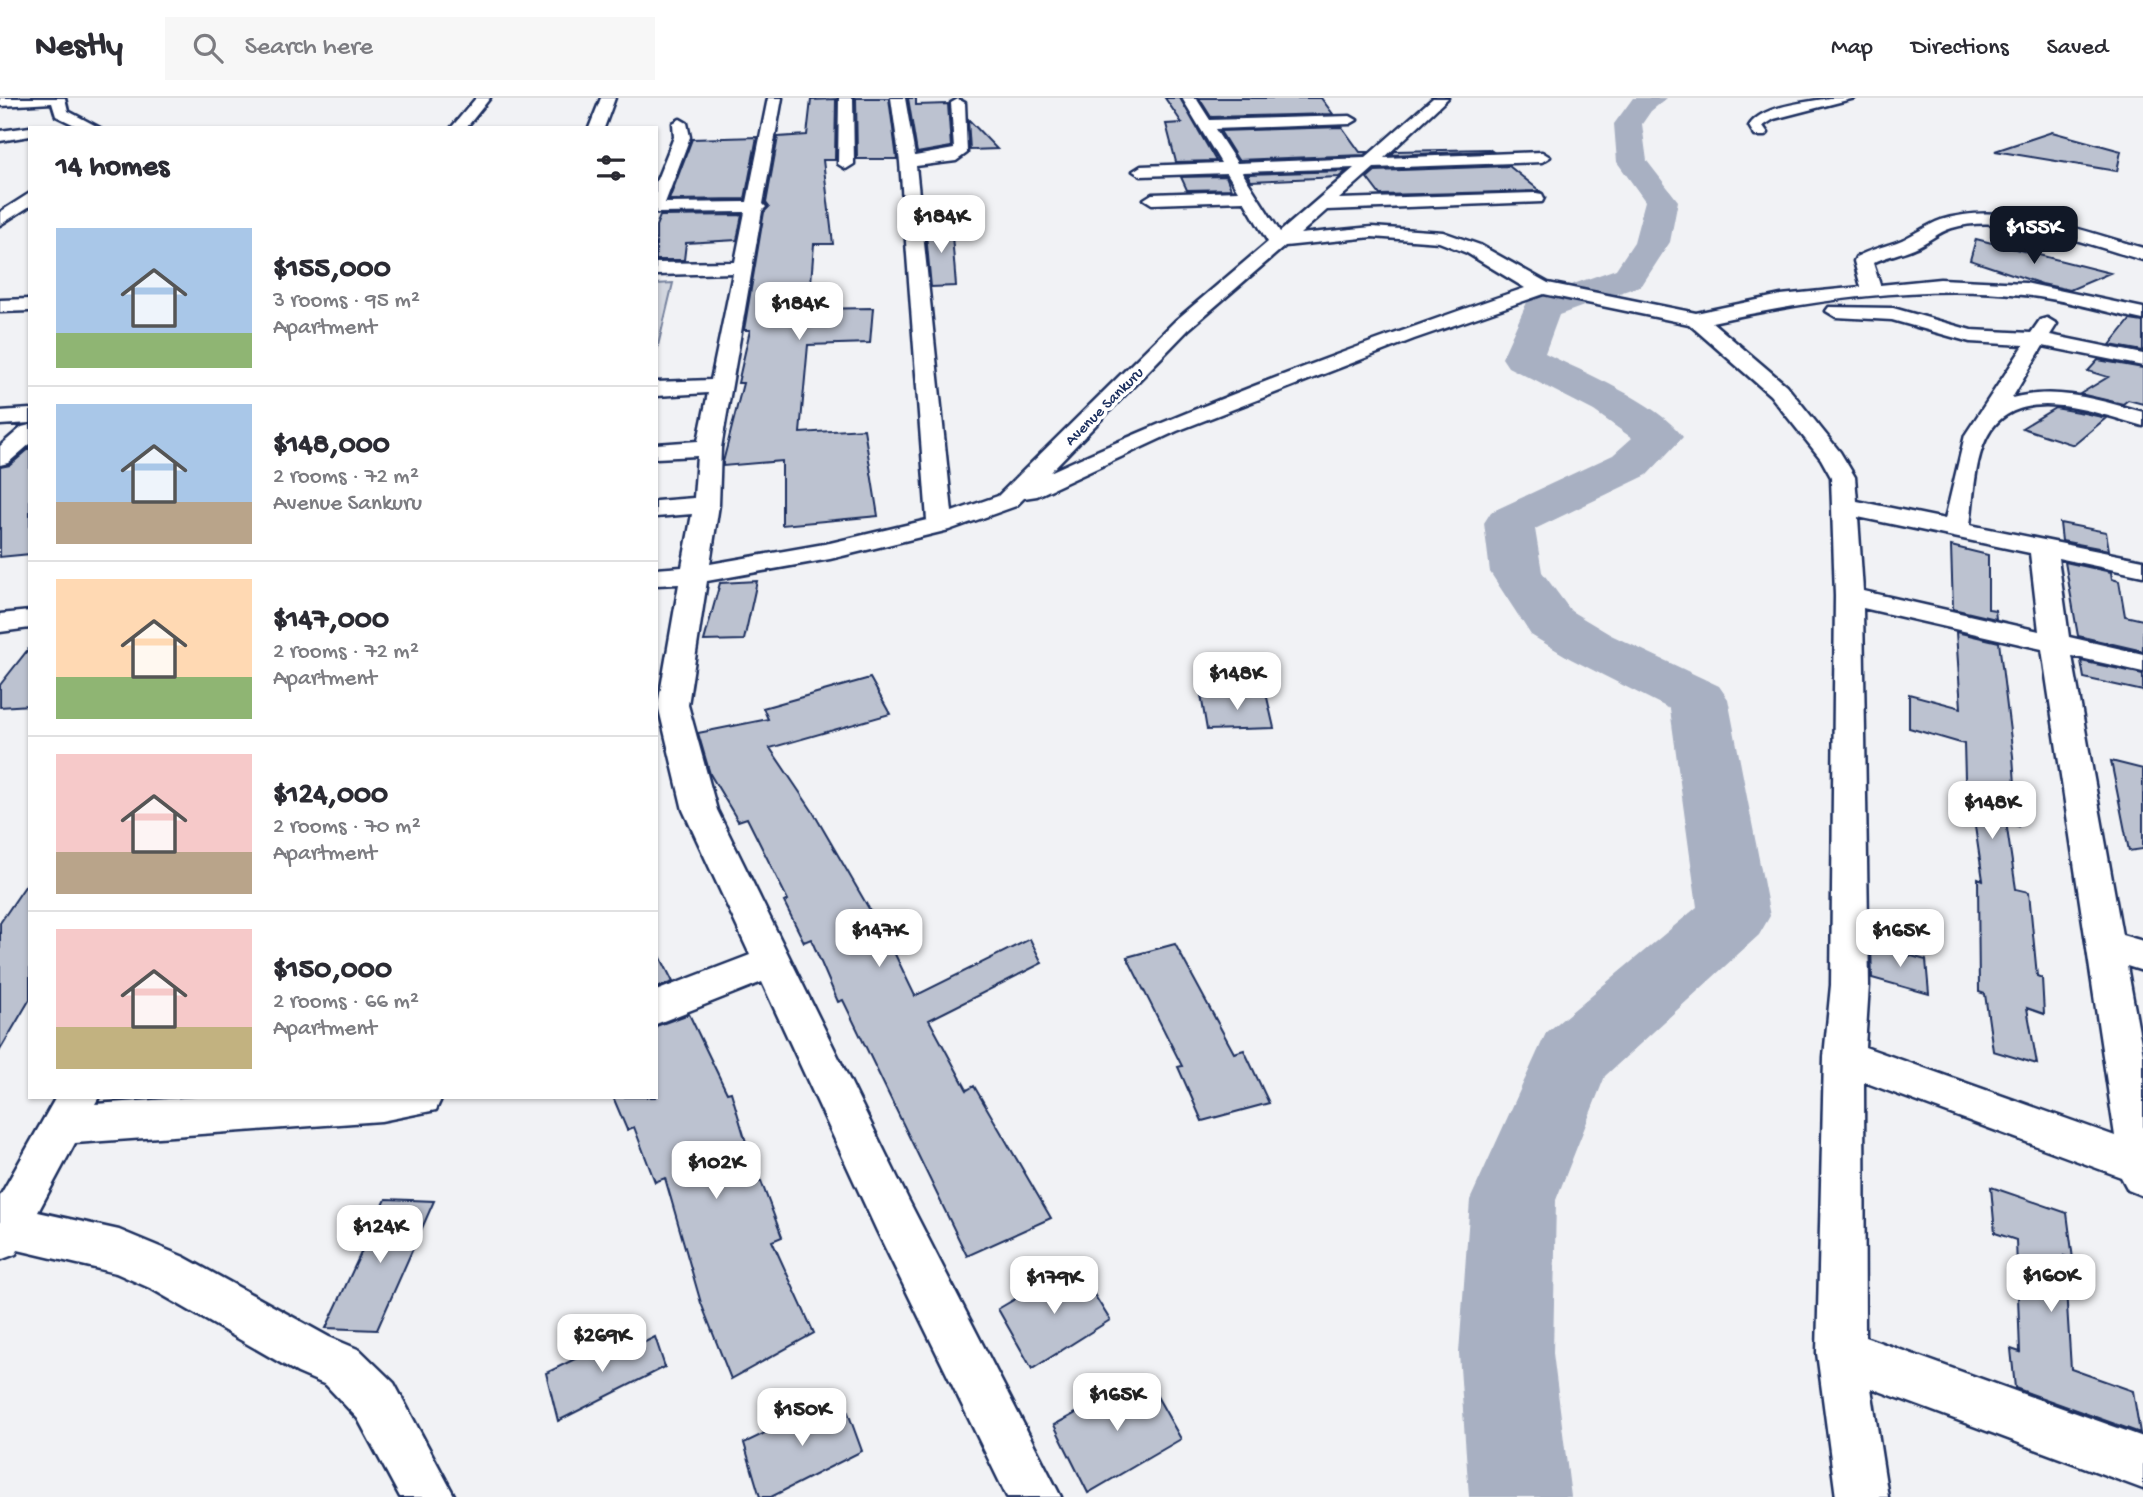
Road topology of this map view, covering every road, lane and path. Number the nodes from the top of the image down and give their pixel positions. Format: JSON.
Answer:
{"nodes":[{"id":1,"x":57,"y":98,"type":"edge"},
{"id":2,"x":483,"y":98,"type":"edge"},
{"id":3,"x":608,"y":98,"type":"edge"},
{"id":4,"x":775,"y":98,"type":"edge"},
{"id":5,"x":846,"y":98,"type":"edge"},
{"id":6,"x":898,"y":98,"type":"edge"},
{"id":7,"x":1189,"y":98,"type":"edge"},
{"id":8,"x":1441,"y":98,"type":"edge"},
{"id":9,"x":1848,"y":98,"type":"edge"},
{"id":10,"x":0,"y":102,"type":"edge"},
{"id":11,"x":958,"y":103,"type":"dead end"},
{"id":12,"x":1336,"y":105,"type":"dead end"},
{"id":13,"x":1350,"y":120,"type":"junction"},
{"id":14,"x":680,"y":123,"type":"dead end"},
{"id":15,"x":90,"y":125,"type":"edge"},
{"id":16,"x":1204,"y":125,"type":"junction"},
{"id":17,"x":460,"y":126,"type":"edge"},
{"id":18,"x":597,"y":126,"type":"edge"},
{"id":19,"x":28,"y":131,"type":"edge"},
{"id":20,"x":1760,"y":134,"type":"dead end"},
{"id":21,"x":0,"y":136,"type":"edge"},
{"id":22,"x":1369,"y":149,"type":"junction"},
{"id":23,"x":1542,"y":157,"type":"dead end"},
{"id":24,"x":908,"y":162,"type":"junction"},
{"id":25,"x":846,"y":164,"type":"dead end"},
{"id":26,"x":1234,"y":169,"type":"junction"},
{"id":27,"x":1141,"y":171,"type":"dead end"},
{"id":28,"x":1247,"y":196,"type":"junction"},
{"id":29,"x":28,"y":197,"type":"edge"},
{"id":30,"x":1536,"y":198,"type":"dead end"},
{"id":31,"x":28,"y":199,"type":"edge"},
{"id":32,"x":1152,"y":199,"type":"dead end"},
{"id":33,"x":0,"y":201,"type":"edge"},
{"id":34,"x":658,"y":201,"type":"edge"},
{"id":35,"x":1324,"y":205,"type":"junction"},
{"id":36,"x":658,"y":206,"type":"edge"},
{"id":37,"x":757,"y":207,"type":"junction"},
{"id":38,"x":0,"y":220,"type":"edge"},
{"id":39,"x":1277,"y":242,"type":"junction"},
{"id":40,"x":2143,"y":254,"type":"edge"},
{"id":41,"x":743,"y":267,"type":"junction"},
{"id":42,"x":658,"y":270,"type":"edge"},
{"id":43,"x":1543,"y":288,"type":"junction"},
{"id":44,"x":1872,"y":291,"type":"junction"},
{"id":45,"x":2064,"y":296,"type":"junction"},
{"id":46,"x":28,"y":305,"type":"edge"},
{"id":47,"x":0,"y":306,"type":"edge"},
{"id":48,"x":1722,"y":311,"type":"junction"},
{"id":49,"x":2143,"y":314,"type":"edge"},
{"id":50,"x":1696,"y":319,"type":"junction"},
{"id":51,"x":2038,"y":339,"type":"junction"},
{"id":52,"x":2143,"y":360,"type":"edge"},
{"id":53,"x":723,"y":386,"type":"junction"},
{"id":54,"x":658,"y":389,"type":"edge"},
{"id":55,"x":28,"y":416,"type":"edge"},
{"id":56,"x":0,"y":418,"type":"edge"},
{"id":57,"x":2143,"y":419,"type":"edge"},
{"id":58,"x":1987,"y":420,"type":"junction"},
{"id":59,"x":28,"y":434,"type":"edge"},
{"id":60,"x":709,"y":448,"type":"junction"},
{"id":61,"x":658,"y":451,"type":"edge"},
{"id":62,"x":0,"y":458,"type":"edge"},
{"id":63,"x":1007,"y":501,"type":"junction"},
{"id":64,"x":706,"y":505,"type":"junction"},
{"id":65,"x":1847,"y":507,"type":"junction"},
{"id":66,"x":658,"y":509,"type":"edge"},
{"id":67,"x":940,"y":525,"type":"junction"},
{"id":68,"x":1956,"y":530,"type":"junction"},
{"id":69,"x":2043,"y":547,"type":"junction"},
{"id":70,"x":2143,"y":568,"type":"edge"},
{"id":71,"x":694,"y":575,"type":"junction"},
{"id":72,"x":658,"y":577,"type":"edge"},
{"id":73,"x":1849,"y":596,"type":"junction"},
{"id":74,"x":28,"y":619,"type":"edge"},
{"id":75,"x":0,"y":623,"type":"edge"},
{"id":76,"x":2055,"y":642,"type":"junction"},
{"id":77,"x":2143,"y":663,"type":"edge"},
{"id":78,"x":2107,"y":946,"type":"junction"},
{"id":79,"x":2143,"y":956,"type":"edge"},
{"id":80,"x":772,"y":962,"type":"junction"},
{"id":81,"x":658,"y":1007,"type":"edge"},
{"id":82,"x":1844,"y":1057,"type":"junction"},
{"id":83,"x":407,"y":1099,"type":"edge"},
{"id":84,"x":70,"y":1111,"type":"edge"},
{"id":85,"x":2142,"y":1169,"type":"edge"},
{"id":86,"x":3,"y":1232,"type":"edge"},
{"id":87,"x":1840,"y":1353,"type":"junction"},
{"id":88,"x":2143,"y":1463,"type":"edge"},
{"id":89,"x":429,"y":1497,"type":"edge"},
{"id":90,"x":1035,"y":1497,"type":"edge"},
{"id":91,"x":1862,"y":1497,"type":"edge"}],
"edges":[{"from":1,"to":10,"type":"street"},
{"from":1,"to":15,"type":"street"},
{"from":2,"to":17,"type":"street"},
{"from":3,"to":18,"type":"street"},
{"from":4,"to":37,"type":"street"},
{"from":5,"to":25,"type":"street"},
{"from":6,"to":24,"type":"street"},
{"from":7,"to":16,"type":"street"},
{"from":8,"to":22,"type":"street","name":"Avenue Sankuru"},
{"from":9,"to":20,"type":"street"},
{"from":11,"to":24,"type":"street"},
{"from":12,"to":13,"type":"street"},
{"from":13,"to":16,"type":"street"},
{"from":13,"to":22,"type":"street"},
{"from":14,"to":34,"type":"street"},
{"from":16,"to":26,"type":"street"},
{"from":19,"to":21,"type":"street"},
{"from":22,"to":23,"type":"street"},
{"from":22,"to":26,"type":"street"},
{"from":22,"to":35,"type":"street","name":"Avenue Sankuru"},
{"from":24,"to":67,"type":"street"},
{"from":26,"to":27,"type":"street"},
{"from":26,"to":28,"type":"street"},
{"from":28,"to":32,"type":"street"},
{"from":28,"to":39,"type":"street"},
{"from":29,"to":33,"type":"street"},
{"from":30,"to":35,"type":"street"},
{"from":31,"to":38,"type":"street"},
{"from":35,"to":39,"type":"street","name":"Avenue Sankuru"},
{"from":36,"to":37,"type":"street"},
{"from":37,"to":41,"type":"street"},
{"from":39,"to":43,"type":"street"},
{"from":39,"to":63,"type":"street","name":"Avenue Sankuru"},
{"from":40,"to":44,"type":"street"},
{"from":41,"to":42,"type":"street"},
{"from":41,"to":53,"type":"street"},
{"from":43,"to":50,"type":"street"},
{"from":43,"to":63,"type":"street"},
{"from":44,"to":45,"type":"street"},
{"from":44,"to":48,"type":"street"},
{"from":45,"to":49,"type":"street"},
{"from":45,"to":51,"type":"street"},
{"from":46,"to":47,"type":"street"},
{"from":48,"to":50,"type":"street"},
{"from":48,"to":51,"type":"street"},
{"from":50,"to":65,"type":"street"},
{"from":51,"to":52,"type":"street"},
{"from":51,"to":58,"type":"street"},
{"from":53,"to":54,"type":"street"},
{"from":53,"to":60,"type":"street"},
{"from":55,"to":56,"type":"street"},
{"from":57,"to":58,"type":"street"},
{"from":58,"to":68,"type":"street"},
{"from":59,"to":62,"type":"street"},
{"from":60,"to":61,"type":"street"},
{"from":60,"to":64,"type":"street"},
{"from":63,"to":67,"type":"street","name":"Avenue Sankuru"},
{"from":64,"to":66,"type":"street"},
{"from":64,"to":71,"type":"street"},
{"from":65,"to":68,"type":"street"},
{"from":65,"to":73,"type":"street"},
{"from":67,"to":71,"type":"street","name":"Avenue Sankuru"},
{"from":68,"to":69,"type":"street"},
{"from":69,"to":70,"type":"street"},
{"from":69,"to":76,"type":"street"},
{"from":71,"to":72,"type":"street","name":"Avenue Sankuru"},
{"from":71,"to":80,"type":"street"},
{"from":73,"to":76,"type":"street"},
{"from":73,"to":82,"type":"street"},
{"from":74,"to":75,"type":"street"},
{"from":76,"to":77,"type":"street"},
{"from":76,"to":78,"type":"street"},
{"from":78,"to":79,"type":"street"},
{"from":78,"to":85,"type":"street"},
{"from":80,"to":81,"type":"street"},
{"from":80,"to":90,"type":"street"},
{"from":82,"to":85,"type":"street"},
{"from":82,"to":87,"type":"street"},
{"from":83,"to":84,"type":"street"},
{"from":84,"to":86,"type":"street"},
{"from":86,"to":89,"type":"street"},
{"from":87,"to":88,"type":"street"},
{"from":87,"to":91,"type":"street"}]}
